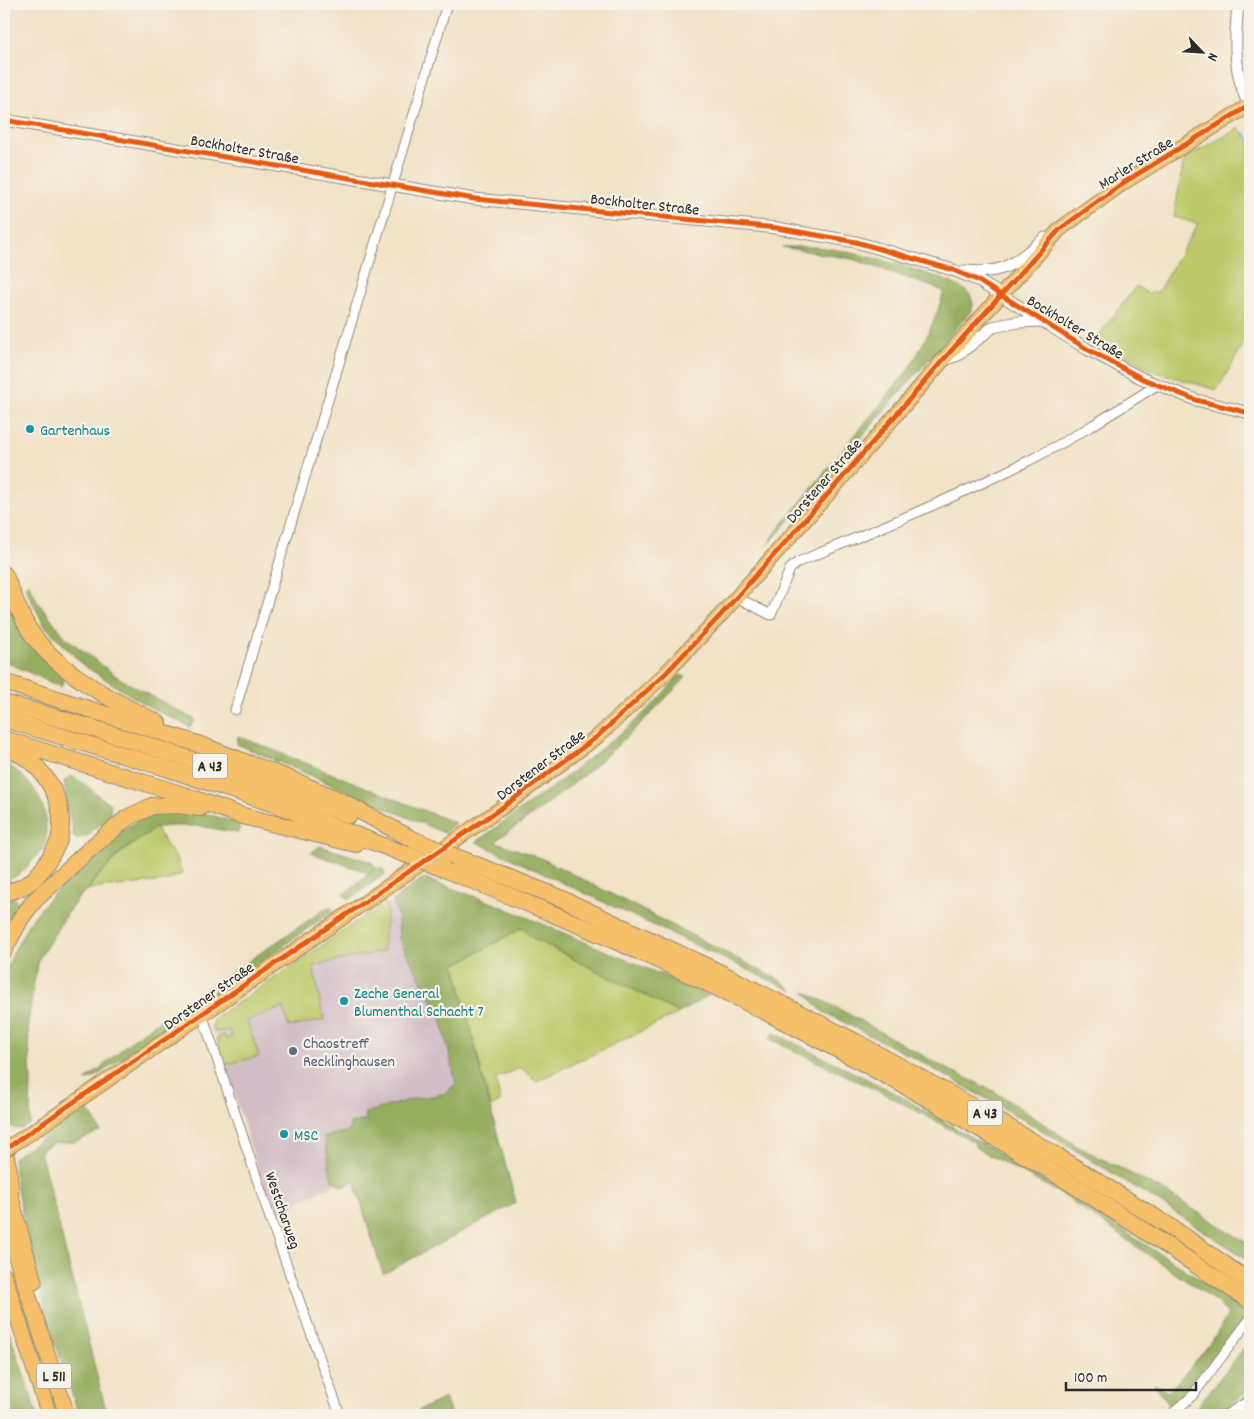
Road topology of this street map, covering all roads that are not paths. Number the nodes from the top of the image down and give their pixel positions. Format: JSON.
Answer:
{"nodes":[{"id":1,"x":447,"y":4,"type":"edge"},
{"id":2,"x":1237,"y":9,"type":"edge"},
{"id":3,"x":1250,"y":106,"type":"edge"},
{"id":4,"x":4,"y":120,"type":"edge"},
{"id":5,"x":394,"y":186,"type":"junction"},
{"id":6,"x":1060,"y":229,"type":"junction"},
{"id":7,"x":953,"y":270,"type":"junction"},
{"id":8,"x":1000,"y":295,"type":"junction"},
{"id":9,"x":1042,"y":321,"type":"junction"},
{"id":10,"x":943,"y":360,"type":"junction"},
{"id":11,"x":1157,"y":386,"type":"junction"},
{"id":12,"x":1250,"y":413,"type":"edge"},
{"id":13,"x":4,"y":574,"type":"edge"},
{"id":14,"x":736,"y":597,"type":"junction"},
{"id":15,"x":4,"y":682,"type":"edge"},
{"id":16,"x":4,"y":703,"type":"edge"},
{"id":17,"x":235,"y":710,"type":"dead end"},
{"id":18,"x":4,"y":719,"type":"edge"},
{"id":19,"x":4,"y":739,"type":"edge"},
{"id":20,"x":195,"y":743,"type":"junction"},
{"id":21,"x":4,"y":747,"type":"edge"},
{"id":22,"x":239,"y":815,"type":"junction"},
{"id":23,"x":414,"y":840,"type":"junction"},
{"id":24,"x":402,"y":853,"type":"junction"},
{"id":25,"x":4,"y":892,"type":"edge"},
{"id":26,"x":4,"y":950,"type":"edge"},
{"id":27,"x":202,"y":1014,"type":"junction"},
{"id":28,"x":4,"y":1149,"type":"edge"},
{"id":29,"x":4,"y":1169,"type":"edge"},
{"id":30,"x":10,"y":1191,"type":"junction"},
{"id":31,"x":4,"y":1219,"type":"edge"},
{"id":32,"x":4,"y":1275,"type":"edge"},
{"id":33,"x":1250,"y":1282,"type":"edge"},
{"id":34,"x":1250,"y":1302,"type":"edge"},
{"id":35,"x":1250,"y":1319,"type":"edge"},
{"id":36,"x":42,"y":1336,"type":"junction"},
{"id":37,"x":1250,"y":1400,"type":"edge"},
{"id":38,"x":49,"y":1415,"type":"edge"},
{"id":39,"x":67,"y":1415,"type":"edge"},
{"id":40,"x":340,"y":1415,"type":"edge"},
{"id":41,"x":1171,"y":1415,"type":"edge"},
{"id":42,"x":1226,"y":1415,"type":"edge"}],
"edges":[{"from":1,"to":5,"type":"street"},
{"from":2,"to":3,"type":"street"},
{"from":3,"to":6,"type":"main road","name":"Marler Straße"},
{"from":4,"to":5,"type":"street","name":"Bockholter Straße"},
{"from":5,"to":7,"type":"street","name":"Bockholter Straße"},
{"from":5,"to":17,"type":"street"},
{"from":6,"to":7,"type":"street"},
{"from":6,"to":8,"type":"main road","name":"Marler Straße"},
{"from":7,"to":8,"type":"street","name":"Bockholter Straße"},
{"from":8,"to":9,"type":"street","name":"Bockholter Straße"},
{"from":8,"to":10,"type":"main road","name":"Dorstener Straße"},
{"from":9,"to":10,"type":"street"},
{"from":9,"to":11,"type":"street","name":"Bockholter Straße"},
{"from":10,"to":14,"type":"main road","name":"Dorstener Straße"},
{"from":11,"to":12,"type":"street","name":"Bockholter Straße"},
{"from":11,"to":14,"type":"street"},
{"from":13,"to":20,"type":"highway"},
{"from":14,"to":27,"type":"main road","name":"Dorstener Straße"},
{"from":15,"to":20,"type":"highway"},
{"from":16,"to":23,"type":"highway","number":"A 43"},
{"from":18,"to":24,"type":"highway","number":"A 43"},
{"from":19,"to":22,"type":"highway"},
{"from":20,"to":23,"type":"highway"},
{"from":21,"to":25,"type":"highway"},
{"from":22,"to":24,"type":"highway"},
{"from":22,"to":26,"type":"highway"},
{"from":23,"to":33,"type":"highway","number":"A 43","bridge":true},
{"from":24,"to":34,"type":"highway","number":"A 43","bridge":true},
{"from":27,"to":28,"type":"main road","name":"Dorstener Straße","bridge":true},
{"from":27,"to":40,"type":"street","name":"Westcharweg"},
{"from":28,"to":30,"type":"highway"},
{"from":29,"to":30,"type":"highway"},
{"from":30,"to":36,"type":"highway"},
{"from":31,"to":36,"type":"highway","number":"L 511"},
{"from":32,"to":38,"type":"highway","number":"L 511"},
{"from":35,"to":41,"type":"street"},
{"from":36,"to":39,"type":"highway","number":"L 511"},
{"from":37,"to":42,"type":"street"}]}
